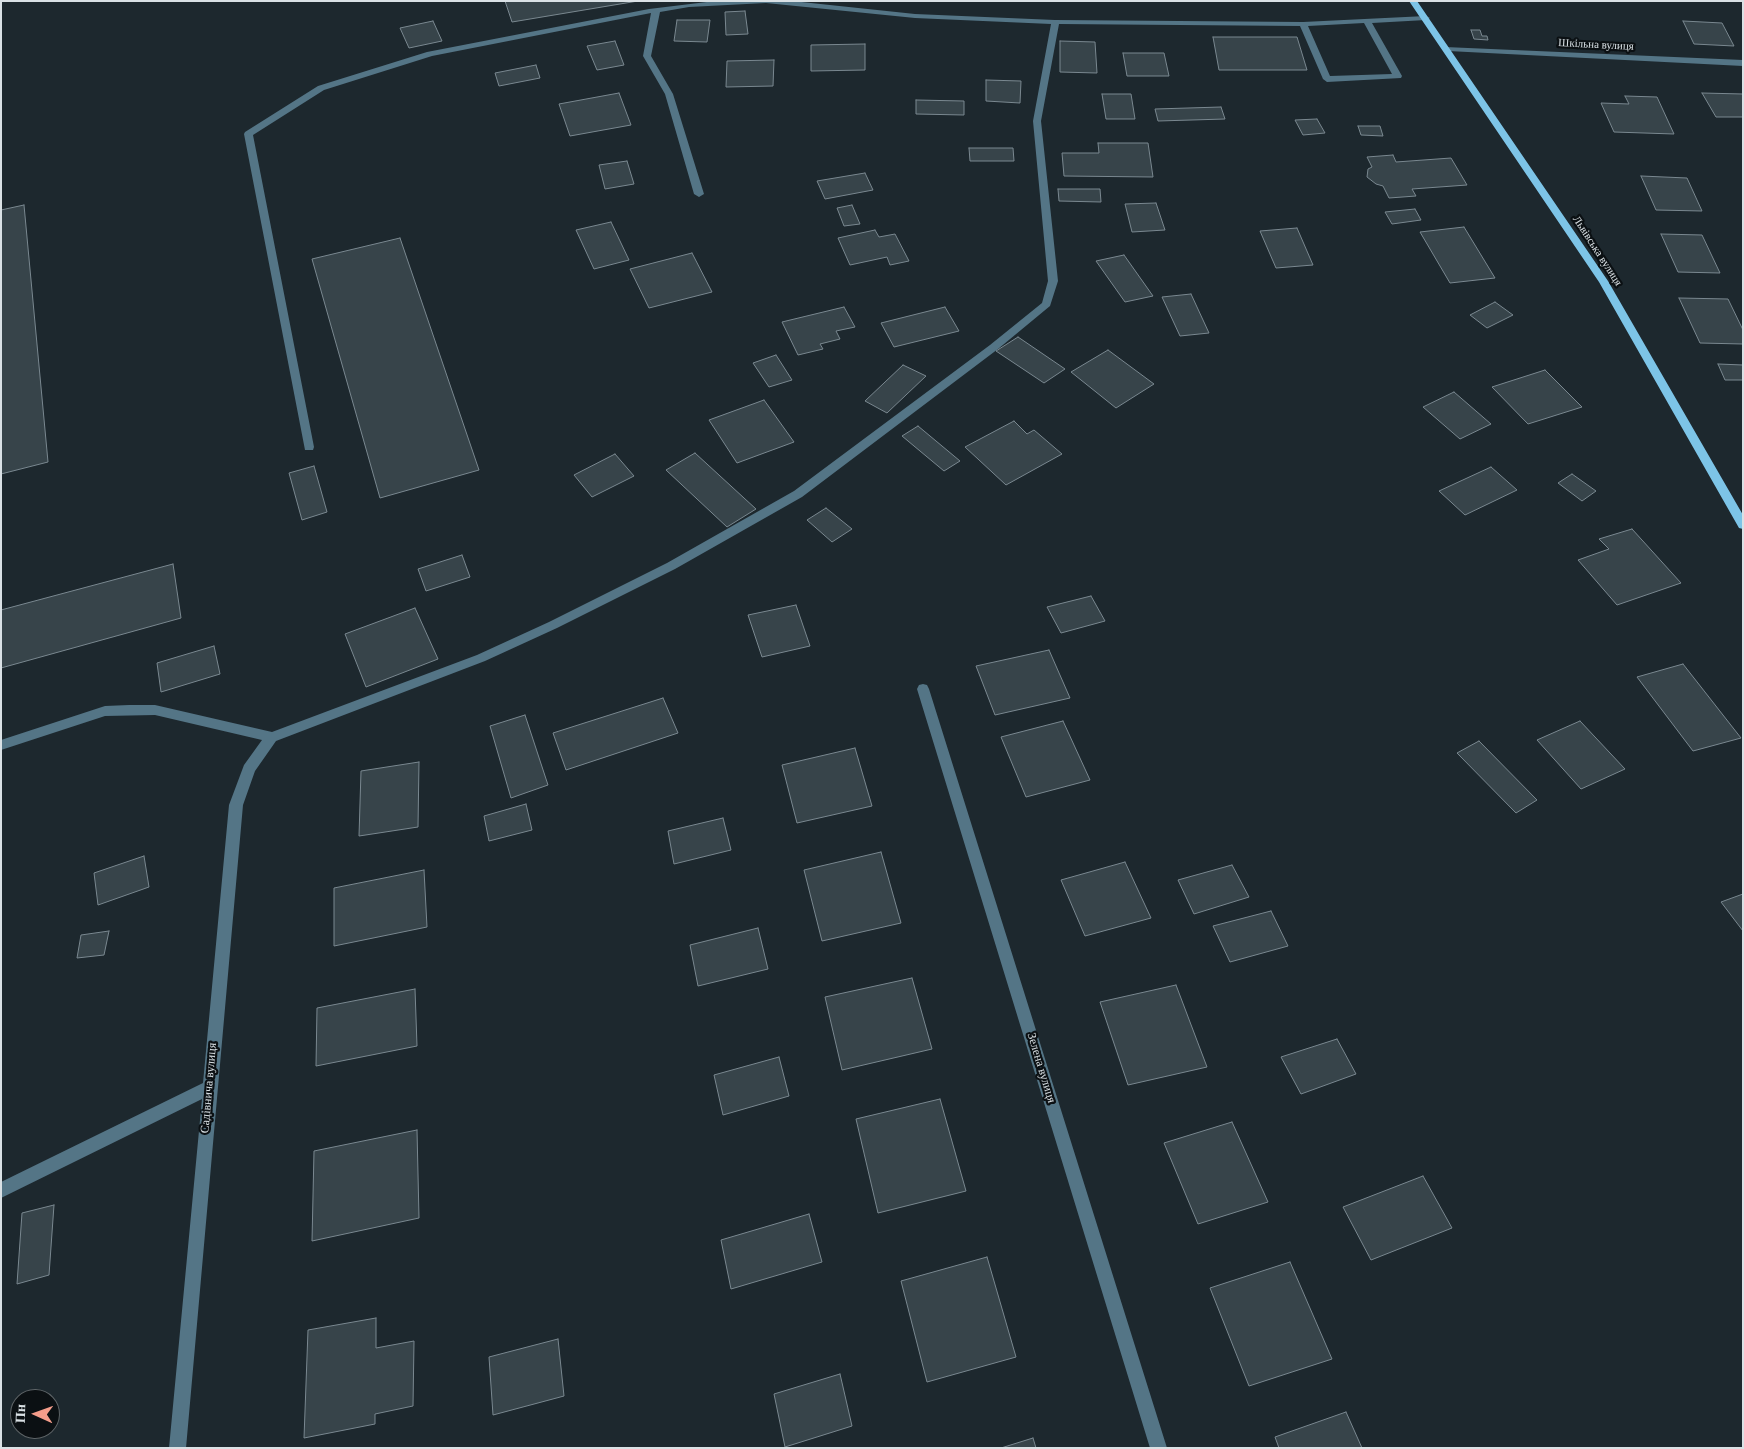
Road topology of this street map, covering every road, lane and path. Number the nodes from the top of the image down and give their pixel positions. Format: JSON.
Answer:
{"nodes":[{"id":1,"x":1413,"y":1,"type":"edge"},
{"id":2,"x":656,"y":10,"type":"junction"},
{"id":3,"x":1426,"y":18,"type":"junction"},
{"id":4,"x":1055,"y":22,"type":"junction"},
{"id":5,"x":1368,"y":22,"type":"junction"},
{"id":6,"x":1303,"y":24,"type":"junction"},
{"id":7,"x":1448,"y":49,"type":"junction"},
{"id":8,"x":1743,"y":62,"type":"edge"},
{"id":9,"x":699,"y":194,"type":"dead end"},
{"id":10,"x":309,"y":448,"type":"dead end"},
{"id":11,"x":1743,"y":525,"type":"edge"},
{"id":12,"x":923,"y":689,"type":"dead end"},
{"id":13,"x":272,"y":737,"type":"junction"},
{"id":14,"x":1,"y":745,"type":"edge"},
{"id":15,"x":209,"y":1088,"type":"junction"},
{"id":16,"x":1,"y":1190,"type":"edge"},
{"id":17,"x":177,"y":1448,"type":"edge"},
{"id":18,"x":1159,"y":1448,"type":"edge"}],
"edges":[{"from":1,"to":3,"type":"main road","name":"Львівська вулиця"},
{"from":2,"to":4,"type":"street"},
{"from":2,"to":9,"type":"street"},
{"from":2,"to":10,"type":"street"},
{"from":3,"to":5,"type":"street"},
{"from":3,"to":7,"type":"main road","name":"Львівська вулиця"},
{"from":4,"to":6,"type":"street"},
{"from":4,"to":13,"type":"street"},
{"from":5,"to":6,"type":"street"},
{"from":5,"to":6,"type":"street"},
{"from":7,"to":8,"type":"street","name":"Шкільна вулиця"},
{"from":7,"to":11,"type":"main road","name":"Львівська вулиця"},
{"from":12,"to":18,"type":"street","name":"Зелена вулиця"},
{"from":13,"to":14,"type":"street"},
{"from":13,"to":15,"type":"street","name":"Садівнича вулиця"},
{"from":15,"to":16,"type":"street"},
{"from":15,"to":17,"type":"street","name":"Садівнича вулиця"}]}
